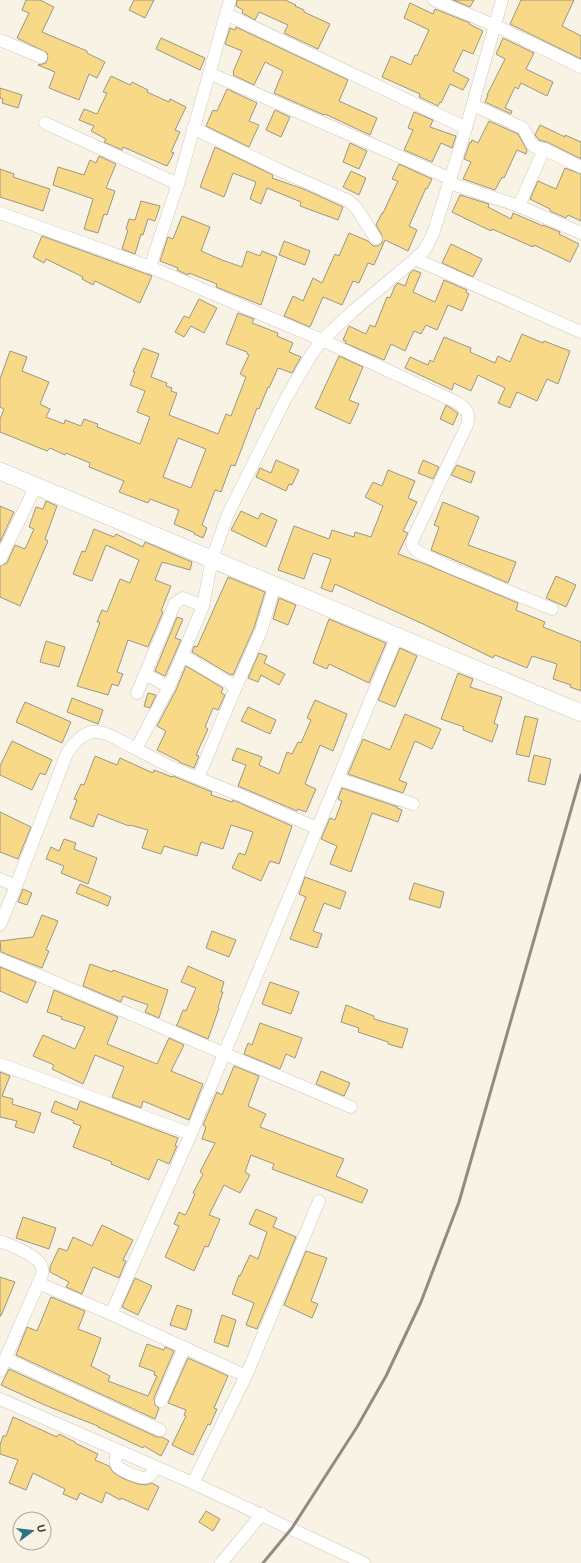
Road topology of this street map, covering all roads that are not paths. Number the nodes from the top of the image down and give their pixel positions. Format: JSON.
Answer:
{"nodes":[{"id":1,"x":230,"y":0,"type":"edge"},
{"id":2,"x":434,"y":0,"type":"edge"},
{"id":3,"x":502,"y":0,"type":"edge"},
{"id":4,"x":226,"y":14,"type":"junction"},
{"id":5,"x":496,"y":26,"type":"junction"},
{"id":6,"x":0,"y":40,"type":"edge"},
{"id":7,"x":41,"y":58,"type":"dead end"},
{"id":8,"x":581,"y":68,"type":"edge"},
{"id":9,"x":209,"y":74,"type":"junction"},
{"id":10,"x":473,"y":105,"type":"junction"},
{"id":11,"x":46,"y":123,"type":"dead end"},
{"id":12,"x":193,"y":128,"type":"junction"},
{"id":13,"x":466,"y":128,"type":"junction"},
{"id":14,"x":544,"y":149,"type":"junction"},
{"id":15,"x":581,"y":168,"type":"edge"},
{"id":16,"x":450,"y":181,"type":"junction"},
{"id":17,"x":178,"y":184,"type":"junction"},
{"id":18,"x":519,"y":206,"type":"junction"},
{"id":19,"x":0,"y":213,"type":"edge"},
{"id":20,"x":581,"y":234,"type":"edge"},
{"id":21,"x":376,"y":239,"type":"dead end"},
{"id":22,"x":415,"y":259,"type":"junction"},
{"id":23,"x":150,"y":267,"type":"junction"},
{"id":24,"x":581,"y":332,"type":"edge"},
{"id":25,"x":322,"y":340,"type":"junction"},
{"id":26,"x":0,"y":471,"type":"edge"},
{"id":27,"x":36,"y":486,"type":"junction"},
{"id":28,"x":212,"y":559,"type":"junction"},
{"id":29,"x":0,"y":560,"type":"edge"},
{"id":30,"x":275,"y":585,"type":"junction"},
{"id":31,"x":203,"y":606,"type":"junction"},
{"id":32,"x":552,"y":609,"type":"dead end"},
{"id":33,"x":397,"y":636,"type":"junction"},
{"id":34,"x":183,"y":656,"type":"junction"},
{"id":35,"x":145,"y":674,"type":"junction"},
{"id":36,"x":236,"y":686,"type":"junction"},
{"id":37,"x":169,"y":687,"type":"junction"},
{"id":38,"x":137,"y":693,"type":"dead end"},
{"id":39,"x":581,"y":713,"type":"edge"},
{"id":40,"x":136,"y":749,"type":"junction"},
{"id":41,"x":198,"y":778,"type":"junction"},
{"id":42,"x":339,"y":778,"type":"junction"},
{"id":43,"x":413,"y":804,"type":"dead end"},
{"id":44,"x":317,"y":828,"type":"junction"},
{"id":45,"x":0,"y":880,"type":"edge"},
{"id":46,"x":16,"y":886,"type":"junction"},
{"id":47,"x":0,"y":925,"type":"edge"},
{"id":48,"x":0,"y":959,"type":"edge"},
{"id":49,"x":224,"y":1054,"type":"junction"},
{"id":50,"x":0,"y":1064,"type":"edge"},
{"id":51,"x":351,"y":1107,"type":"dead end"},
{"id":52,"x":191,"y":1134,"type":"junction"},
{"id":53,"x":319,"y":1201,"type":"dead end"},
{"id":54,"x":0,"y":1241,"type":"edge"},
{"id":55,"x":38,"y":1282,"type":"junction"},
{"id":56,"x":111,"y":1314,"type":"junction"},
{"id":57,"x":184,"y":1348,"type":"junction"},
{"id":58,"x":6,"y":1359,"type":"junction"},
{"id":59,"x":0,"y":1371,"type":"edge"},
{"id":60,"x":246,"y":1376,"type":"junction"},
{"id":61,"x":0,"y":1399,"type":"edge"},
{"id":62,"x":162,"y":1401,"type":"dead end"},
{"id":63,"x":160,"y":1430,"type":"dead end"},
{"id":64,"x":193,"y":1483,"type":"junction"},
{"id":65,"x":262,"y":1514,"type":"junction"},
{"id":66,"x":221,"y":1563,"type":"edge"},
{"id":67,"x":364,"y":1563,"type":"edge"}],
"edges":[{"from":1,"to":4,"type":"street"},
{"from":2,"to":5,"type":"street"},
{"from":3,"to":5,"type":"street"},
{"from":4,"to":9,"type":"street"},
{"from":4,"to":13,"type":"street"},
{"from":5,"to":8,"type":"street"},
{"from":5,"to":10,"type":"street"},
{"from":6,"to":7,"type":"street"},
{"from":9,"to":12,"type":"street"},
{"from":9,"to":16,"type":"street"},
{"from":10,"to":13,"type":"street"},
{"from":10,"to":14,"type":"street"},
{"from":11,"to":17,"type":"street"},
{"from":12,"to":17,"type":"street"},
{"from":12,"to":21,"type":"street"},
{"from":13,"to":16,"type":"street"},
{"from":14,"to":15,"type":"street"},
{"from":14,"to":18,"type":"street"},
{"from":16,"to":18,"type":"street"},
{"from":16,"to":22,"type":"street"},
{"from":17,"to":23,"type":"street"},
{"from":18,"to":20,"type":"street"},
{"from":19,"to":23,"type":"street"},
{"from":22,"to":24,"type":"street"},
{"from":22,"to":25,"type":"street"},
{"from":23,"to":25,"type":"street"},
{"from":25,"to":28,"type":"street"},
{"from":25,"to":32,"type":"street"},
{"from":26,"to":27,"type":"street"},
{"from":27,"to":28,"type":"street"},
{"from":27,"to":29,"type":"street"},
{"from":28,"to":30,"type":"street"},
{"from":28,"to":31,"type":"street"},
{"from":30,"to":33,"type":"street"},
{"from":30,"to":36,"type":"street"},
{"from":31,"to":34,"type":"street"},
{"from":31,"to":35,"type":"street"},
{"from":33,"to":39,"type":"street"},
{"from":33,"to":42,"type":"street"},
{"from":34,"to":36,"type":"street"},
{"from":34,"to":37,"type":"street"},
{"from":35,"to":37,"type":"street"},
{"from":35,"to":38,"type":"street"},
{"from":36,"to":41,"type":"street"},
{"from":37,"to":40,"type":"street"},
{"from":40,"to":41,"type":"street"},
{"from":40,"to":46,"type":"street"},
{"from":41,"to":44,"type":"street"},
{"from":42,"to":43,"type":"street"},
{"from":42,"to":44,"type":"street"},
{"from":44,"to":49,"type":"street"},
{"from":45,"to":46,"type":"street"},
{"from":46,"to":47,"type":"street"},
{"from":48,"to":49,"type":"street"},
{"from":49,"to":51,"type":"street"},
{"from":49,"to":52,"type":"street"},
{"from":50,"to":52,"type":"street"},
{"from":52,"to":56,"type":"street"},
{"from":53,"to":60,"type":"street"},
{"from":54,"to":55,"type":"street"},
{"from":55,"to":56,"type":"street"},
{"from":55,"to":58,"type":"street"},
{"from":56,"to":57,"type":"street"},
{"from":57,"to":60,"type":"street"},
{"from":57,"to":62,"type":"street"},
{"from":58,"to":59,"type":"street"},
{"from":58,"to":63,"type":"street"},
{"from":60,"to":64,"type":"street"},
{"from":61,"to":64,"type":"street"},
{"from":64,"to":65,"type":"street"},
{"from":65,"to":66,"type":"street"},
{"from":65,"to":67,"type":"street"}]}
